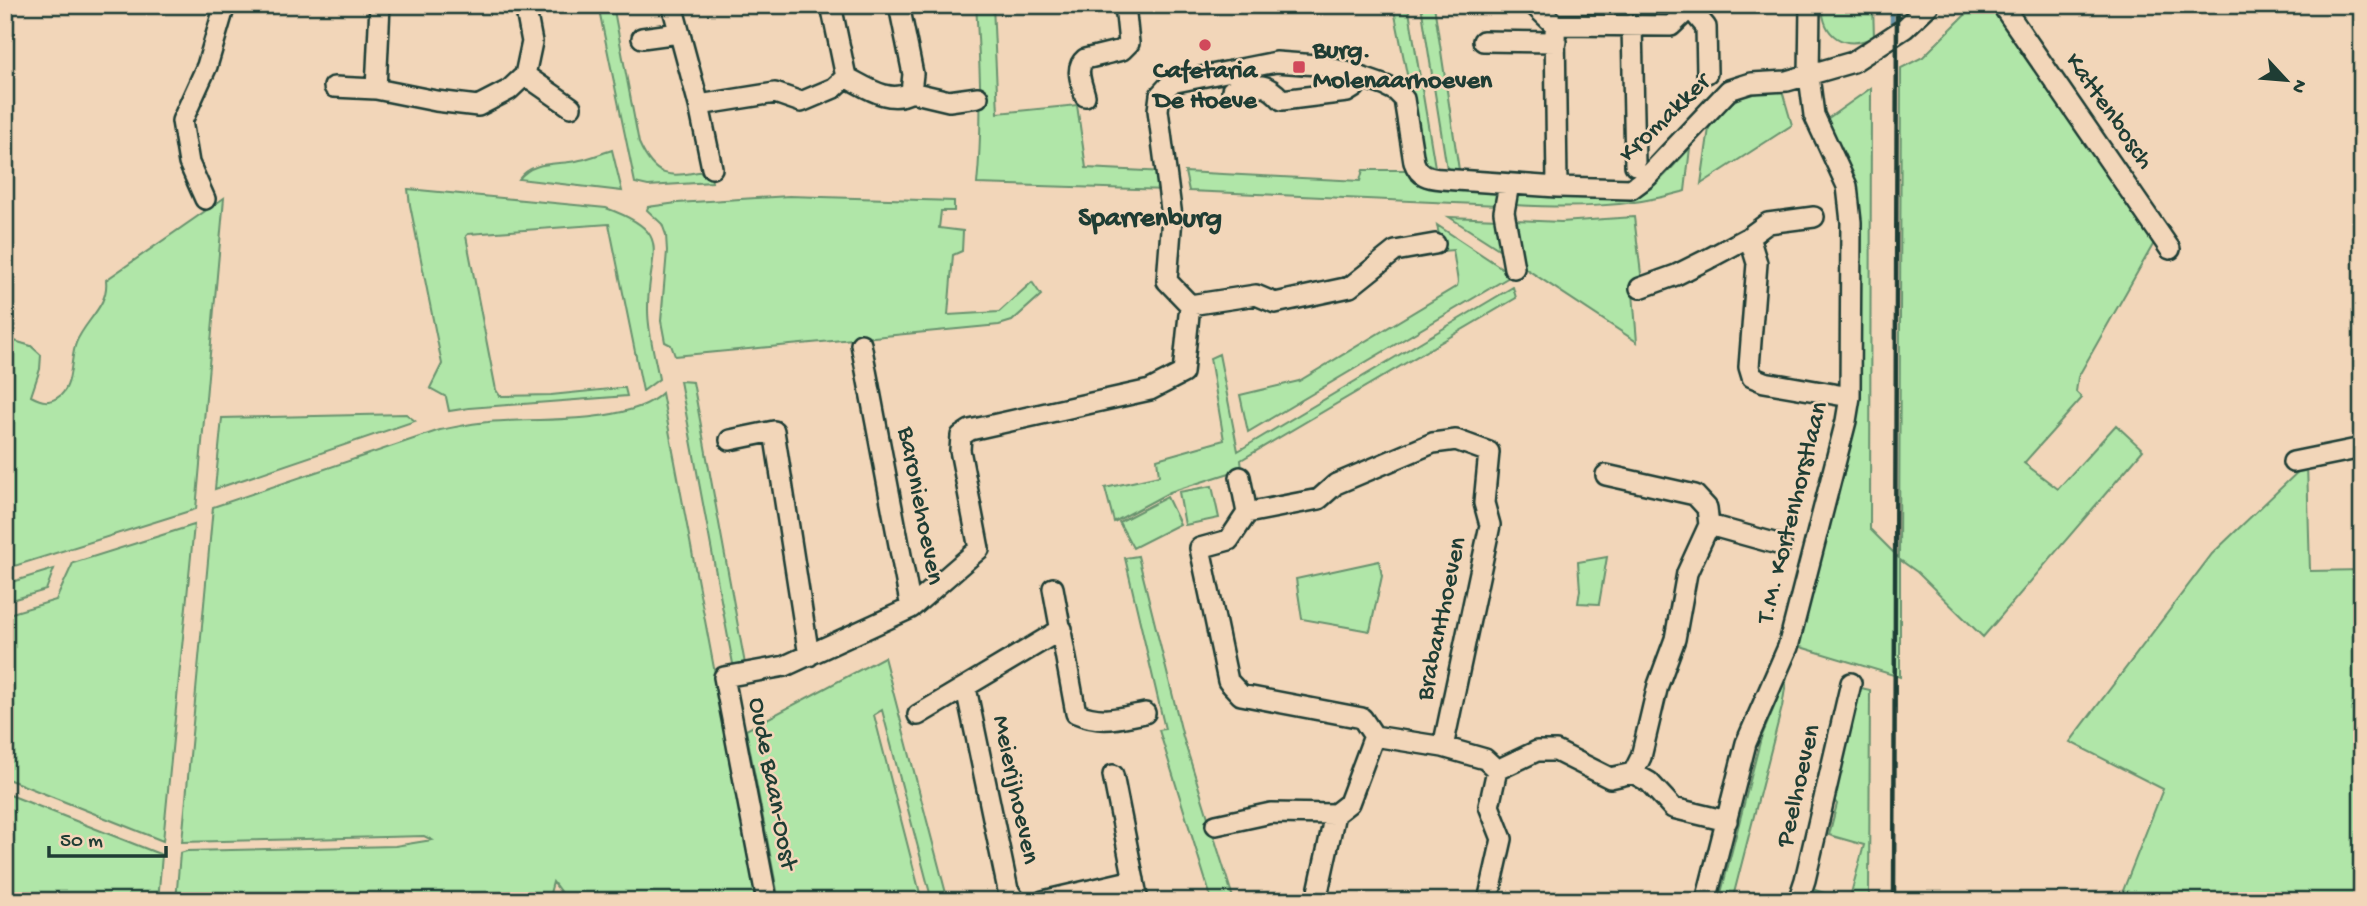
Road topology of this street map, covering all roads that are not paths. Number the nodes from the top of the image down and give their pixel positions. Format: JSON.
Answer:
{"nodes":[{"id":1,"x":225,"y":5,"type":"edge"},
{"id":2,"x":380,"y":5,"type":"edge"},
{"id":3,"x":525,"y":5,"type":"edge"},
{"id":4,"x":672,"y":5,"type":"edge"},
{"id":5,"x":831,"y":5,"type":"edge"},
{"id":6,"x":900,"y":5,"type":"edge"},
{"id":7,"x":1125,"y":5,"type":"edge"},
{"id":8,"x":1534,"y":5,"type":"edge"},
{"id":9,"x":1810,"y":5,"type":"edge"},
{"id":10,"x":1929,"y":5,"type":"edge"},
{"id":11,"x":2002,"y":5,"type":"edge"},
{"id":12,"x":1691,"y":7,"type":"edge"},
{"id":13,"x":1632,"y":25,"type":"junction"},
{"id":14,"x":679,"y":33,"type":"junction"},
{"id":15,"x":1555,"y":34,"type":"junction"},
{"id":16,"x":642,"y":38,"type":"dead end"},
{"id":17,"x":1483,"y":41,"type":"dead end"},
{"id":18,"x":1346,"y":72,"type":"junction"},
{"id":19,"x":1707,"y":73,"type":"dead end"},
{"id":20,"x":525,"y":75,"type":"junction"},
{"id":21,"x":1809,"y":76,"type":"junction"},
{"id":22,"x":846,"y":77,"type":"junction"},
{"id":23,"x":334,"y":87,"type":"dead end"},
{"id":24,"x":376,"y":89,"type":"junction"},
{"id":25,"x":1232,"y":90,"type":"dead end"},
{"id":26,"x":911,"y":92,"type":"junction"},
{"id":27,"x":1085,"y":96,"type":"dead end"},
{"id":28,"x":978,"y":97,"type":"dead end"},
{"id":29,"x":699,"y":105,"type":"junction"},
{"id":30,"x":570,"y":107,"type":"dead end"},
{"id":31,"x":1635,"y":166,"type":"dead end"},
{"id":32,"x":712,"y":168,"type":"dead end"},
{"id":33,"x":1509,"y":184,"type":"junction"},
{"id":34,"x":1557,"y":187,"type":"junction"},
{"id":35,"x":205,"y":199,"type":"dead end"},
{"id":36,"x":1814,"y":216,"type":"dead end"},
{"id":37,"x":1749,"y":237,"type":"junction"},
{"id":38,"x":1435,"y":244,"type":"dead end"},
{"id":39,"x":2171,"y":249,"type":"dead end"},
{"id":40,"x":1514,"y":268,"type":"dead end"},
{"id":41,"x":1640,"y":288,"type":"dead end"},
{"id":42,"x":1190,"y":305,"type":"junction"},
{"id":43,"x":861,"y":344,"type":"dead end"},
{"id":44,"x":1850,"y":397,"type":"junction"},
{"id":45,"x":730,"y":440,"type":"dead end"},
{"id":46,"x":2362,"y":448,"type":"edge"},
{"id":47,"x":2293,"y":462,"type":"dead end"},
{"id":48,"x":1606,"y":475,"type":"dead end"},
{"id":49,"x":1240,"y":477,"type":"dead end"},
{"id":50,"x":1247,"y":513,"type":"junction"},
{"id":51,"x":1709,"y":525,"type":"junction"},
{"id":52,"x":1780,"y":545,"type":"dead end"},
{"id":53,"x":1053,"y":588,"type":"dead end"},
{"id":54,"x":911,"y":608,"type":"junction"},
{"id":55,"x":1062,"y":629,"type":"junction"},
{"id":56,"x":809,"y":656,"type":"junction"},
{"id":57,"x":724,"y":677,"type":"joint"},
{"id":58,"x":1851,"y":683,"type":"dead end"},
{"id":59,"x":965,"y":688,"type":"junction"},
{"id":60,"x":1145,"y":713,"type":"dead end"},
{"id":61,"x":918,"y":715,"type":"dead end"},
{"id":62,"x":1374,"y":736,"type":"junction"},
{"id":63,"x":1443,"y":747,"type":"junction"},
{"id":64,"x":1497,"y":770,"type":"junction"},
{"id":65,"x":1633,"y":773,"type":"junction"},
{"id":66,"x":1113,"y":775,"type":"dead end"},
{"id":67,"x":1335,"y":814,"type":"junction"},
{"id":68,"x":1727,"y":821,"type":"junction"},
{"id":69,"x":1216,"y":825,"type":"dead end"},
{"id":70,"x":1133,"y":880,"type":"junction"},
{"id":71,"x":767,"y":901,"type":"edge"},
{"id":72,"x":1016,"y":901,"type":"edge"},
{"id":73,"x":1044,"y":901,"type":"edge"},
{"id":74,"x":1138,"y":901,"type":"edge"},
{"id":75,"x":1316,"y":901,"type":"edge"},
{"id":76,"x":1488,"y":901,"type":"edge"},
{"id":77,"x":1706,"y":901,"type":"edge"},
{"id":78,"x":1798,"y":901,"type":"edge"}],
"edges":[{"from":1,"to":35,"type":"street"},
{"from":2,"to":24,"type":"street"},
{"from":3,"to":20,"type":"street"},
{"from":4,"to":14,"type":"street"},
{"from":5,"to":22,"type":"street"},
{"from":6,"to":26,"type":"street"},
{"from":7,"to":27,"type":"street"},
{"from":8,"to":15,"type":"street"},
{"from":9,"to":21,"type":"street","name":"T.M. Kortenhorstlaan"},
{"from":10,"to":21,"type":"street","name":"Kromakker"},
{"from":11,"to":39,"type":"street","name":"Kattenbosch"},
{"from":12,"to":13,"type":"street"},
{"from":12,"to":19,"type":"street"},
{"from":13,"to":15,"type":"street"},
{"from":13,"to":31,"type":"street"},
{"from":14,"to":16,"type":"street"},
{"from":14,"to":29,"type":"street"},
{"from":15,"to":17,"type":"street"},
{"from":15,"to":34,"type":"street"},
{"from":18,"to":25,"type":"street"},
{"from":18,"to":33,"type":"street","name":"Kromakker"},
{"from":18,"to":42,"type":"street"},
{"from":20,"to":24,"type":"street"},
{"from":20,"to":30,"type":"street"},
{"from":21,"to":34,"type":"street","name":"Kromakker"},
{"from":21,"to":44,"type":"street","name":"T.M. Kortenhorstlaan"},
{"from":22,"to":26,"type":"street"},
{"from":22,"to":29,"type":"street"},
{"from":23,"to":24,"type":"street"},
{"from":26,"to":28,"type":"street"},
{"from":29,"to":32,"type":"street"},
{"from":33,"to":34,"type":"street","name":"Kromakker"},
{"from":33,"to":40,"type":"street"},
{"from":36,"to":37,"type":"street"},
{"from":37,"to":41,"type":"street"},
{"from":37,"to":44,"type":"street"},
{"from":38,"to":42,"type":"street"},
{"from":42,"to":54,"type":"street"},
{"from":43,"to":54,"type":"street","name":"Baroniehoeven"},
{"from":44,"to":68,"type":"street","name":"T.M. Kortenhorstlaan"},
{"from":45,"to":56,"type":"street"},
{"from":46,"to":47,"type":"street"},
{"from":48,"to":51,"type":"street"},
{"from":49,"to":50,"type":"street"},
{"from":50,"to":62,"type":"street"},
{"from":50,"to":63,"type":"street","name":"Brabanthoeven"},
{"from":51,"to":52,"type":"street"},
{"from":51,"to":65,"type":"street"},
{"from":53,"to":55,"type":"street"},
{"from":54,"to":56,"type":"street","name":"Baroniehoeven"},
{"from":55,"to":59,"type":"street","name":"Meierijhoeven"},
{"from":55,"to":60,"type":"street"},
{"from":56,"to":57,"type":"street","name":"Baroniehoeven"},
{"from":57,"to":71,"type":"street","name":"Oude Baan-Oost"},
{"from":58,"to":78,"type":"street","name":"Peelhoeven"},
{"from":59,"to":61,"type":"street","name":"Meierijhoeven"},
{"from":59,"to":72,"type":"street","name":"Meierijhoeven"},
{"from":62,"to":63,"type":"street"},
{"from":62,"to":67,"type":"street"},
{"from":63,"to":64,"type":"street"},
{"from":64,"to":65,"type":"street"},
{"from":64,"to":76,"type":"street"},
{"from":65,"to":68,"type":"street"},
{"from":66,"to":70,"type":"street"},
{"from":67,"to":69,"type":"street"},
{"from":67,"to":75,"type":"street"},
{"from":68,"to":77,"type":"street","name":"T.M. Kortenhorstlaan"},
{"from":70,"to":73,"type":"street","name":"Meierijhoeven"},
{"from":70,"to":74,"type":"street"}]}
